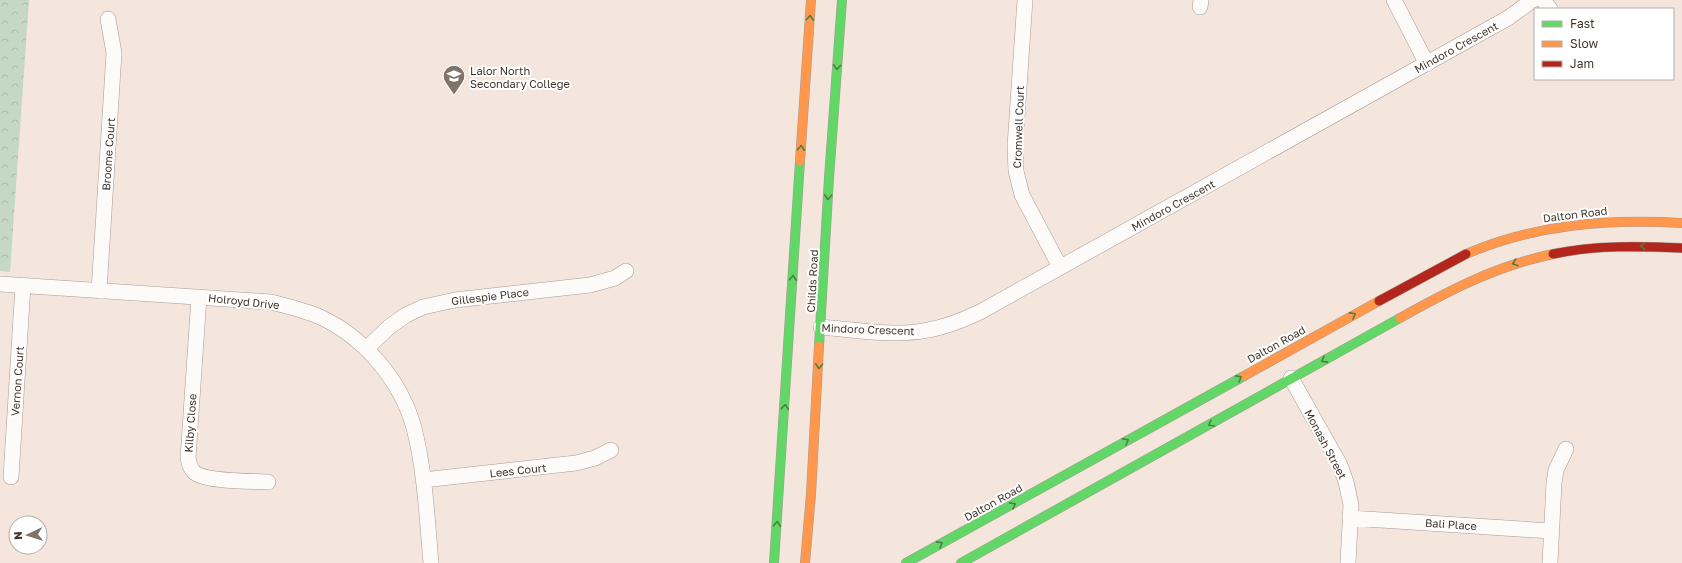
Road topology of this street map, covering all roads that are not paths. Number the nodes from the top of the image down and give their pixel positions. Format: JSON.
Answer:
{"nodes":[{"id":1,"x":811,"y":0,"type":"edge"},
{"id":2,"x":842,"y":0,"type":"edge"},
{"id":3,"x":1025,"y":0,"type":"edge"},
{"id":4,"x":1394,"y":0,"type":"edge"},
{"id":5,"x":1533,"y":0,"type":"edge"},
{"id":6,"x":1542,"y":0,"type":"edge"},
{"id":7,"x":1549,"y":8,"type":"edge"},
{"id":8,"x":108,"y":19,"type":"dead end"},
{"id":9,"x":1427,"y":64,"type":"junction"},
{"id":10,"x":1682,"y":223,"type":"edge"},
{"id":11,"x":1682,"y":248,"type":"edge"},
{"id":12,"x":1060,"y":267,"type":"junction"},
{"id":13,"x":626,"y":271,"type":"dead end"},
{"id":14,"x":0,"y":284,"type":"edge"},
{"id":15,"x":23,"y":285,"type":"junction"},
{"id":16,"x":99,"y":291,"type":"junction"},
{"id":17,"x":199,"y":297,"type":"junction"},
{"id":18,"x":817,"y":327,"type":"junction"},
{"id":19,"x":366,"y":349,"type":"junction"},
{"id":20,"x":1278,"y":356,"type":"junction"},
{"id":21,"x":1288,"y":373,"type":"junction"},
{"id":22,"x":1566,"y":449,"type":"dead end"},
{"id":23,"x":611,"y":450,"type":"dead end"},
{"id":24,"x":11,"y":477,"type":"dead end"},
{"id":25,"x":423,"y":480,"type":"junction"},
{"id":26,"x":268,"y":482,"type":"dead end"},
{"id":27,"x":811,"y":494,"type":"junction"},
{"id":28,"x":1350,"y":518,"type":"junction"},
{"id":29,"x":1551,"y":531,"type":"junction"},
{"id":30,"x":817,"y":541,"type":"dead end"},
{"id":31,"x":431,"y":563,"type":"edge"},
{"id":32,"x":774,"y":563,"type":"edge"},
{"id":33,"x":805,"y":563,"type":"edge"},
{"id":34,"x":906,"y":563,"type":"edge"},
{"id":35,"x":961,"y":563,"type":"edge"},
{"id":36,"x":1348,"y":563,"type":"edge"},
{"id":37,"x":1550,"y":563,"type":"edge"}],
"edges":[{"from":32,"to":1,"type":"main road","name":"Childs Road","one_way":true},
{"from":2,"to":18,"type":"main road","name":"Childs Road","one_way":true},
{"from":3,"to":12,"type":"street","name":"Cromwell Court"},
{"from":4,"to":9,"type":"street"},
{"from":5,"to":9,"type":"street","name":"Mindoro Crescent"},
{"from":6,"to":7,"type":"street"},
{"from":8,"to":16,"type":"street","name":"Broome Court"},
{"from":9,"to":12,"type":"street","name":"Mindoro Crescent"},
{"from":20,"to":10,"type":"main road","name":"Dalton Road","one_way":true},
{"from":11,"to":21,"type":"main road","one_way":true},
{"from":12,"to":18,"type":"street","name":"Mindoro Crescent"},
{"from":13,"to":19,"type":"street","name":"Gillespie Place"},
{"from":14,"to":15,"type":"street","name":"Holroyd Drive"},
{"from":15,"to":16,"type":"street","name":"Holroyd Drive"},
{"from":15,"to":24,"type":"street","name":"Vernon Court"},
{"from":16,"to":17,"type":"street","name":"Holroyd Drive"},
{"from":17,"to":19,"type":"street","name":"Holroyd Drive"},
{"from":17,"to":26,"type":"street","name":"Kilby Close"},
{"from":18,"to":27,"type":"main road","name":"Childs Road","one_way":true},
{"from":19,"to":25,"type":"street","name":"Holroyd Drive"},
{"from":20,"to":21,"type":"main road","name":"Monash Street"},
{"from":34,"to":20,"type":"main road","name":"Dalton Road","one_way":true},
{"from":21,"to":28,"type":"street","name":"Monash Street"},
{"from":21,"to":35,"type":"main road","one_way":true},
{"from":22,"to":29,"type":"street"},
{"from":23,"to":25,"type":"street","name":"Lees Court"},
{"from":25,"to":31,"type":"street","name":"Holroyd Drive"},
{"from":27,"to":30,"type":"main road"},
{"from":27,"to":33,"type":"main road","name":"Childs Road"},
{"from":28,"to":29,"type":"street","name":"Bali Place"},
{"from":28,"to":36,"type":"street","name":"Monash Street"},
{"from":29,"to":37,"type":"street"}]}
